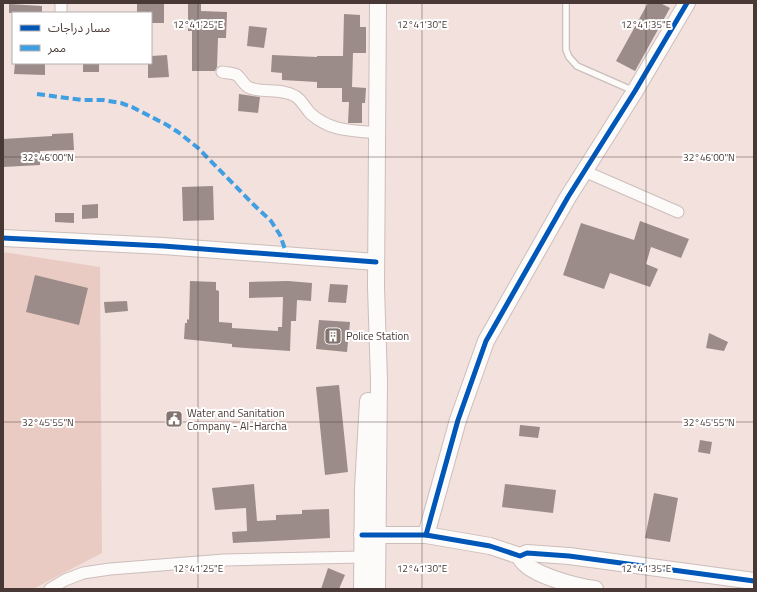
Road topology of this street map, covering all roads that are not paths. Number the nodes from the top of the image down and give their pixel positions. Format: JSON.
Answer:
{"nodes":[{"id":1,"x":378,"y":3,"type":"edge"},
{"id":2,"x":566,"y":3,"type":"edge"},
{"id":3,"x":687,"y":3,"type":"edge"},
{"id":4,"x":222,"y":72,"type":"dead end"},
{"id":5,"x":634,"y":91,"type":"junction"},
{"id":6,"x":377,"y":133,"type":"junction"},
{"id":7,"x":584,"y":171,"type":"junction"},
{"id":8,"x":678,"y":212,"type":"dead end"},
{"id":9,"x":3,"y":238,"type":"edge"},
{"id":10,"x":376,"y":262,"type":"junction"},
{"id":11,"x":369,"y":535,"type":"junction"},
{"id":12,"x":426,"y":535,"type":"junction"},
{"id":13,"x":520,"y":556,"type":"junction"},
{"id":14,"x":362,"y":557,"type":"junction"},
{"id":15,"x":754,"y":581,"type":"edge"},
{"id":16,"x":50,"y":589,"type":"edge"},
{"id":17,"x":362,"y":589,"type":"edge"},
{"id":18,"x":377,"y":589,"type":"edge"},
{"id":19,"x":595,"y":589,"type":"edge"}],
"edges":[{"from":1,"to":6,"type":"street"},
{"from":2,"to":5,"type":"lane"},
{"from":3,"to":5,"type":"street"},
{"from":4,"to":6,"type":"street"},
{"from":5,"to":7,"type":"street"},
{"from":6,"to":10,"type":"street"},
{"from":7,"to":8,"type":"street"},
{"from":7,"to":12,"type":"street"},
{"from":9,"to":10,"type":"street"},
{"from":10,"to":11,"type":"street"},
{"from":11,"to":12,"type":"street"},
{"from":11,"to":14,"type":"street"},
{"from":11,"to":18,"type":"street"},
{"from":12,"to":13,"type":"street"},
{"from":13,"to":15,"type":"street"},
{"from":13,"to":19,"type":"street"},
{"from":14,"to":16,"type":"street"},
{"from":14,"to":17,"type":"street"}]}
